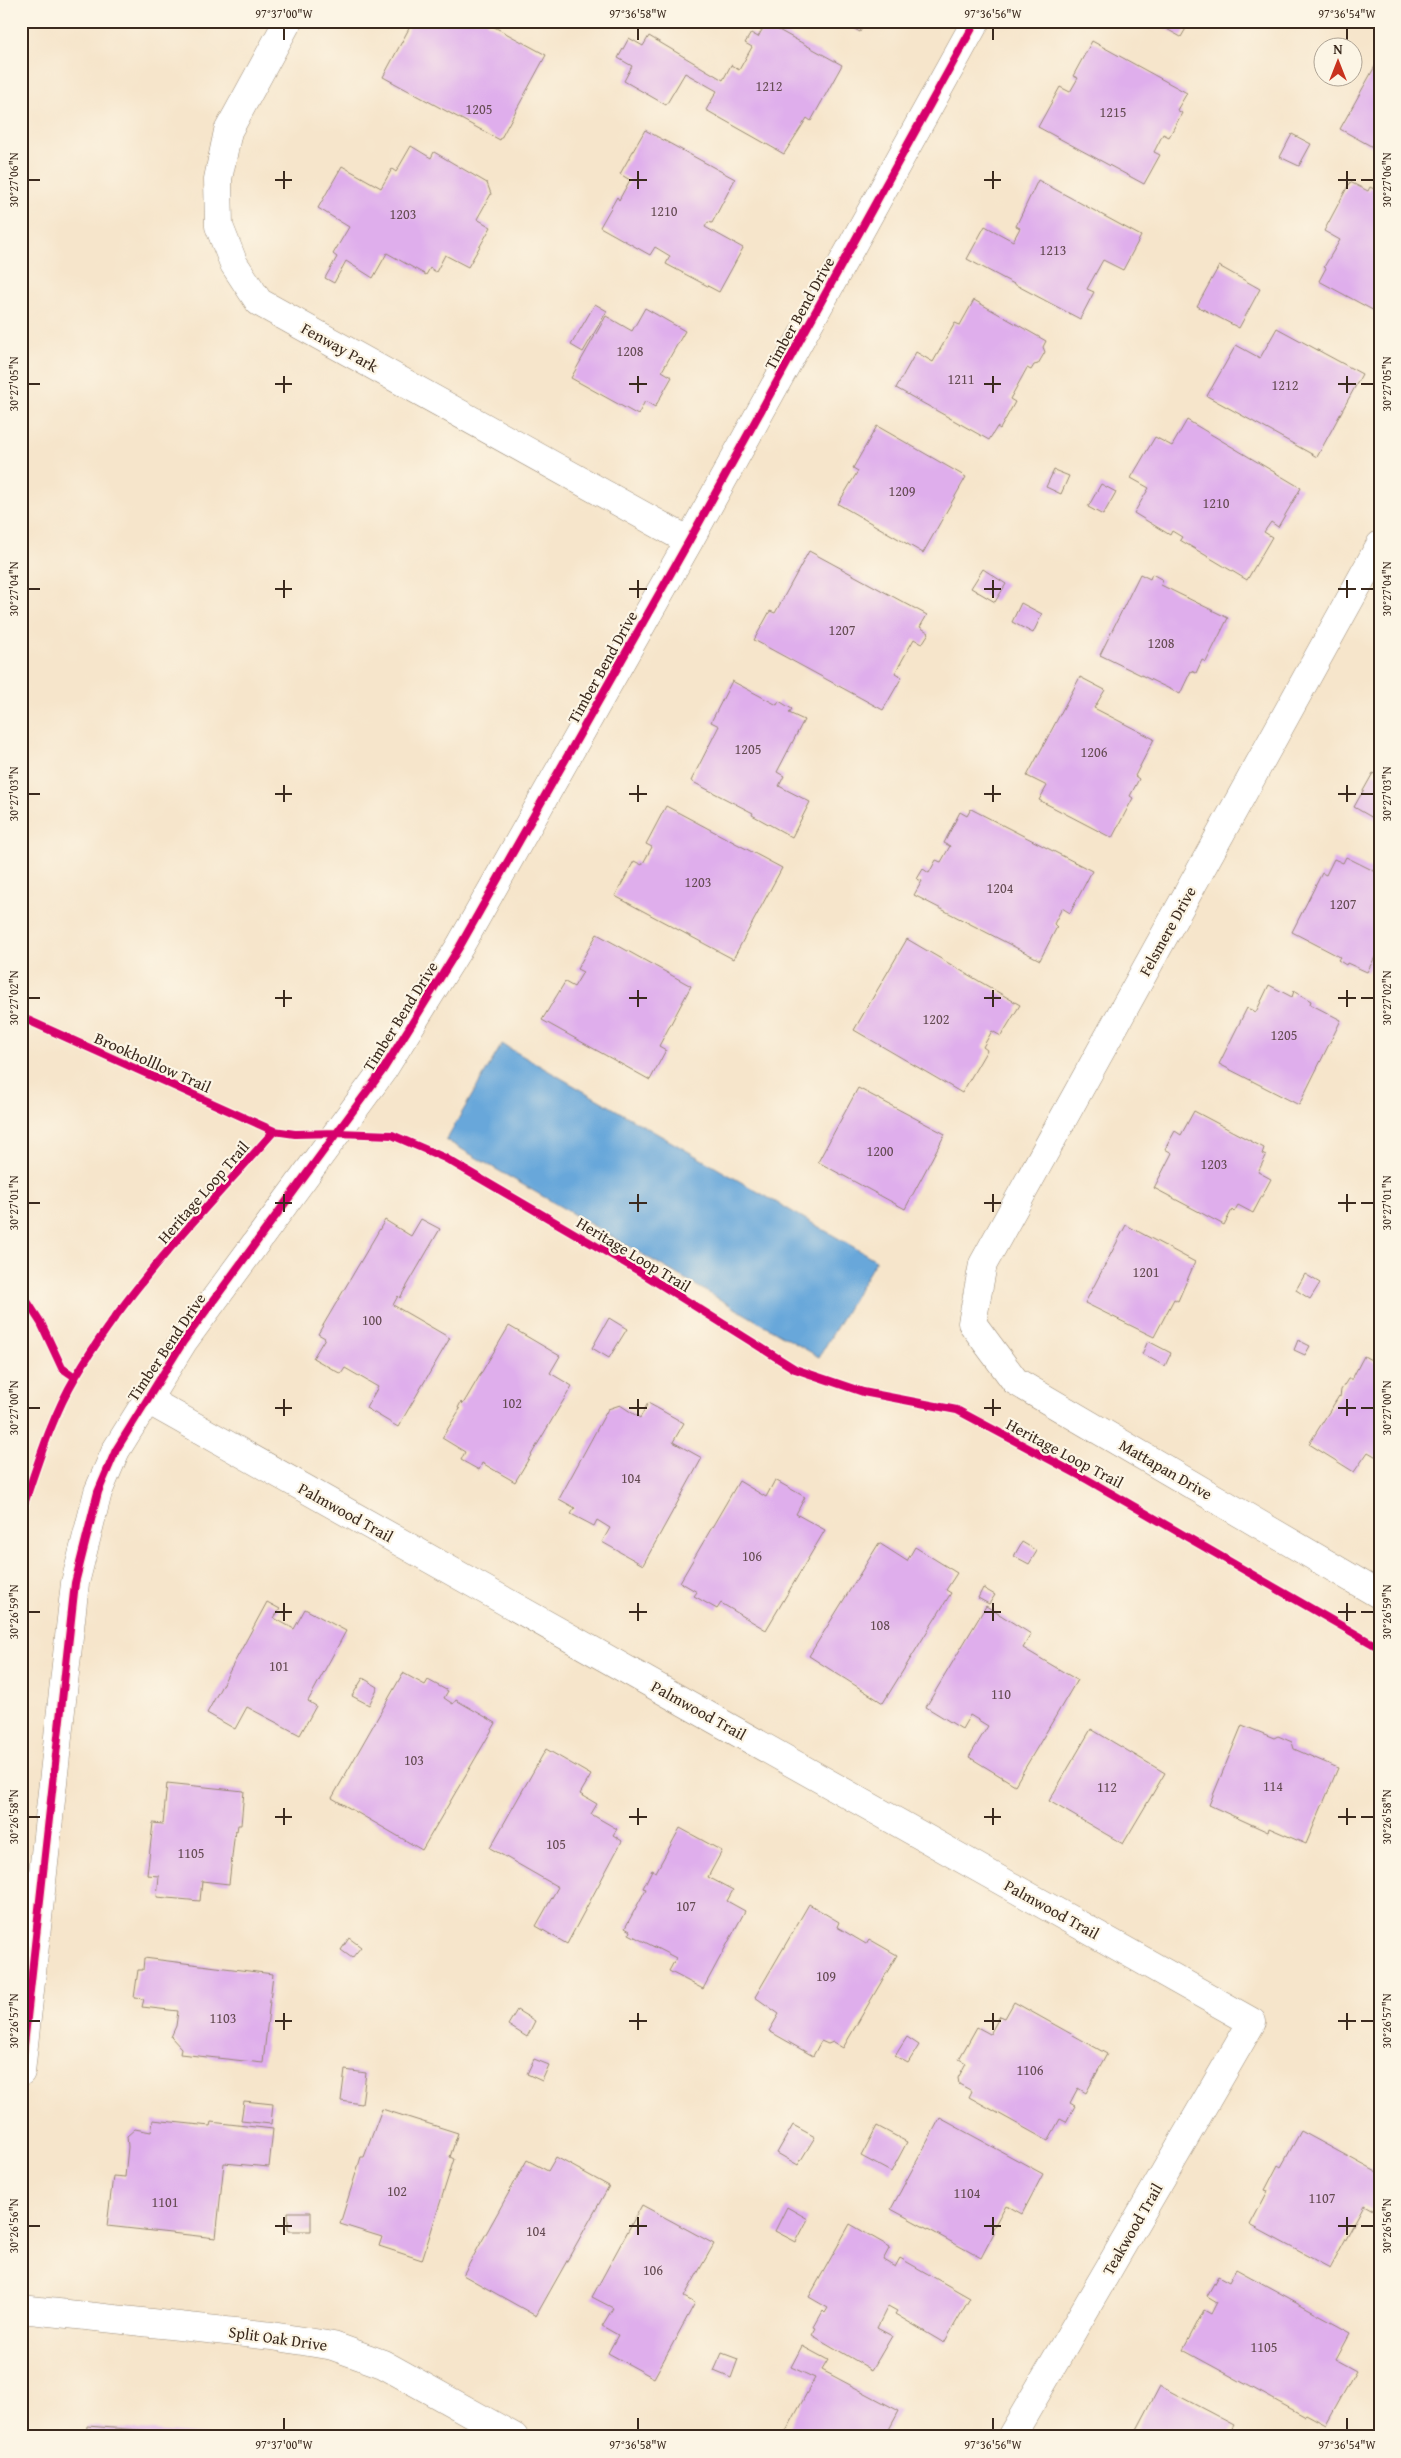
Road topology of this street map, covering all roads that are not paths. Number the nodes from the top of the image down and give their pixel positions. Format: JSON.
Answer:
{"nodes":[{"id":1,"x":288,"y":21,"type":"edge"},
{"id":2,"x":976,"y":21,"type":"edge"},
{"id":3,"x":689,"y":541,"type":"junction"},
{"id":4,"x":1380,"y":545,"type":"edge"},
{"id":5,"x":972,"y":1323,"type":"joint"},
{"id":6,"x":146,"y":1399,"type":"junction"},
{"id":7,"x":1380,"y":1595,"type":"edge"},
{"id":8,"x":1252,"y":2022,"type":"joint"},
{"id":9,"x":21,"y":2072,"type":"edge"},
{"id":10,"x":21,"y":2309,"type":"edge"},
{"id":11,"x":514,"y":2437,"type":"edge"},
{"id":12,"x":1011,"y":2437,"type":"edge"}],
"edges":[{"from":1,"to":3,"type":"street","name":"Fenway Park"},
{"from":2,"to":3,"type":"street","name":"Timber Bend Drive"},
{"from":3,"to":6,"type":"street","name":"Timber Bend Drive"},
{"from":4,"to":5,"type":"street","name":"Felsmere Drive"},
{"from":5,"to":7,"type":"street","name":"Mattapan Drive"},
{"from":6,"to":8,"type":"street","name":"Palmwood Trail"},
{"from":6,"to":9,"type":"street","name":"Timber Bend Drive"},
{"from":8,"to":12,"type":"street","name":"Teakwood Trail"},
{"from":10,"to":11,"type":"street","name":"Split Oak Drive"}]}
